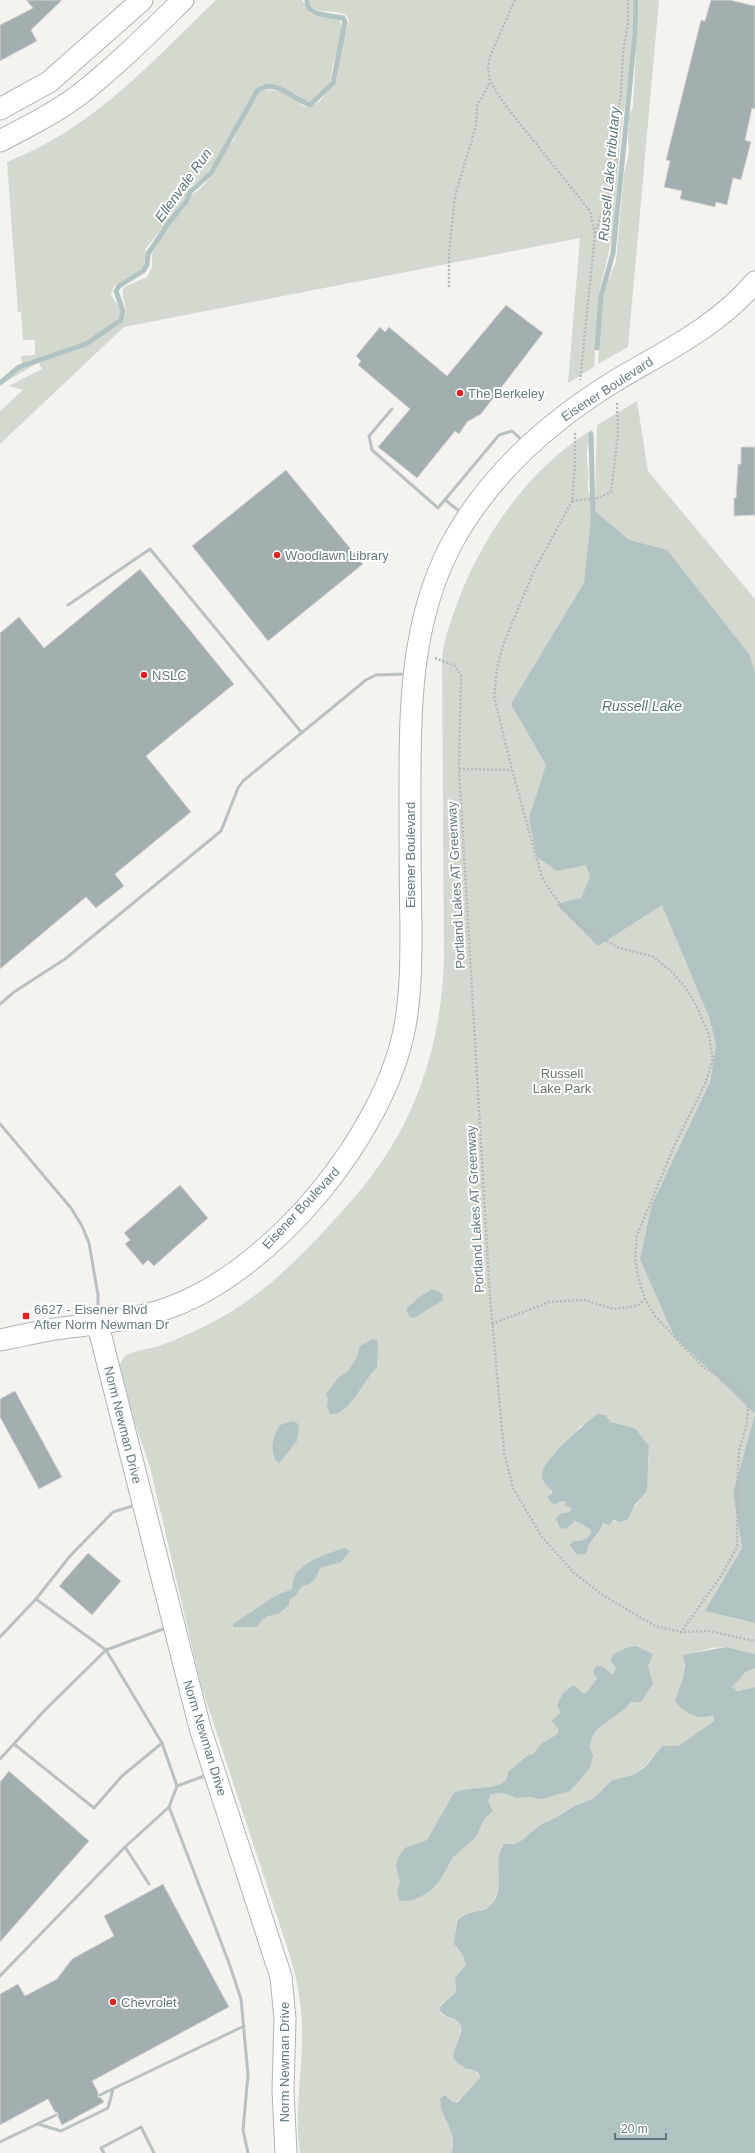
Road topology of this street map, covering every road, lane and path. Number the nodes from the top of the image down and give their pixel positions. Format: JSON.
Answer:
{"nodes":[{"id":1,"x":142,"y":0,"type":"edge"},
{"id":2,"x":183,"y":0,"type":"edge"},
{"id":3,"x":515,"y":0,"type":"edge"},
{"id":4,"x":628,"y":0,"type":"edge"},
{"id":5,"x":490,"y":82,"type":"junction"},
{"id":6,"x":0,"y":109,"type":"edge"},
{"id":7,"x":0,"y":141,"type":"edge"},
{"id":8,"x":595,"y":234,"type":"junction"},
{"id":9,"x":755,"y":282,"type":"edge"},
{"id":10,"x":449,"y":287,"type":"dead end"},
{"id":11,"x":616,"y":381,"type":"junction"},
{"id":12,"x":579,"y":404,"type":"junction"},
{"id":13,"x":392,"y":408,"type":"dead end"},
{"id":14,"x":529,"y":446,"type":"junction"},
{"id":15,"x":445,"y":500,"type":"junction"},
{"id":16,"x":572,"y":501,"type":"junction"},
{"id":17,"x":468,"y":518,"type":"junction"},
{"id":18,"x":68,"y":605,"type":"dead end"},
{"id":19,"x":418,"y":650,"type":"junction"},
{"id":20,"x":413,"y":674,"type":"junction"},
{"id":21,"x":302,"y":733,"type":"junction"},
{"id":22,"x":459,"y":769,"type":"junction"},
{"id":23,"x":512,"y":770,"type":"junction"},
{"id":24,"x":0,"y":1004,"type":"edge"},
{"id":25,"x":0,"y":1124,"type":"edge"},
{"id":26,"x":645,"y":1299,"type":"junction"},
{"id":27,"x":492,"y":1324,"type":"junction"},
{"id":28,"x":98,"y":1325,"type":"junction"},
{"id":29,"x":0,"y":1340,"type":"edge"},
{"id":30,"x":142,"y":1502,"type":"junction"},
{"id":31,"x":36,"y":1599,"type":"junction"},
{"id":32,"x":173,"y":1626,"type":"junction"},
{"id":33,"x":681,"y":1632,"type":"junction"},
{"id":34,"x":0,"y":1637,"type":"edge"},
{"id":35,"x":755,"y":1641,"type":"edge"},
{"id":36,"x":106,"y":1650,"type":"junction"},
{"id":37,"x":162,"y":1743,"type":"junction"},
{"id":38,"x":14,"y":1744,"type":"junction"},
{"id":39,"x":0,"y":1759,"type":"edge"},
{"id":40,"x":215,"y":1772,"type":"junction"},
{"id":41,"x":177,"y":1786,"type":"junction"},
{"id":42,"x":169,"y":1807,"type":"junction"},
{"id":43,"x":125,"y":1847,"type":"junction"},
{"id":44,"x":149,"y":1884,"type":"dead end"},
{"id":45,"x":0,"y":1976,"type":"edge"},
{"id":46,"x":244,"y":2026,"type":"junction"},
{"id":47,"x":113,"y":2089,"type":"junction"},
{"id":48,"x":100,"y":2095,"type":"dead end"},
{"id":49,"x":56,"y":2115,"type":"dead end"},
{"id":50,"x":38,"y":2124,"type":"junction"},
{"id":51,"x":0,"y":2142,"type":"edge"},
{"id":52,"x":104,"y":2153,"type":"edge"},
{"id":53,"x":154,"y":2153,"type":"edge"},
{"id":54,"x":248,"y":2153,"type":"edge"},
{"id":55,"x":286,"y":2153,"type":"edge"}],
"edges":[{"from":1,"to":6,"type":"street"},
{"from":2,"to":7,"type":"street"},
{"from":3,"to":5,"type":"path"},
{"from":4,"to":8,"type":"path"},
{"from":5,"to":8,"type":"path"},
{"from":5,"to":10,"type":"path"},
{"from":8,"to":12,"type":"path"},
{"from":9,"to":11,"type":"street","name":"Eisener Boulevard"},
{"from":11,"to":12,"type":"street","name":"Eisener Boulevard"},
{"from":11,"to":16,"type":"path"},
{"from":12,"to":14,"type":"street","name":"Eisener Boulevard"},
{"from":12,"to":16,"type":"path"},
{"from":13,"to":15,"type":"lane"},
{"from":14,"to":15,"type":"lane"},
{"from":14,"to":17,"type":"street","name":"Eisener Boulevard"},
{"from":15,"to":17,"type":"lane"},
{"from":16,"to":23,"type":"path"},
{"from":17,"to":19,"type":"street","name":"Eisener Boulevard"},
{"from":18,"to":21,"type":"lane"},
{"from":19,"to":20,"type":"street","name":"Eisener Boulevard"},
{"from":19,"to":22,"type":"path","name":"Portland Lakes AT Greenway"},
{"from":20,"to":21,"type":"lane"},
{"from":20,"to":28,"type":"street","name":"Eisener Boulevard"},
{"from":21,"to":24,"type":"lane"},
{"from":22,"to":23,"type":"path"},
{"from":22,"to":27,"type":"path","name":"Portland Lakes AT Greenway"},
{"from":23,"to":26,"type":"path"},
{"from":25,"to":28,"type":"lane"},
{"from":26,"to":27,"type":"path"},
{"from":26,"to":33,"type":"path"},
{"from":27,"to":33,"type":"path","name":"Portland Lakes AT Greenway"},
{"from":28,"to":29,"type":"street","name":"Eisener Boulevard"},
{"from":28,"to":30,"type":"street","name":"Norm Newman Drive"},
{"from":30,"to":31,"type":"lane"},
{"from":30,"to":32,"type":"street","name":"Norm Newman Drive"},
{"from":31,"to":34,"type":"lane"},
{"from":31,"to":36,"type":"lane"},
{"from":32,"to":36,"type":"lane"},
{"from":32,"to":40,"type":"street","name":"Norm Newman Drive"},
{"from":33,"to":35,"type":"path","name":"Portland Lakes AT Greenway"},
{"from":36,"to":37,"type":"lane"},
{"from":36,"to":38,"type":"lane"},
{"from":37,"to":38,"type":"lane"},
{"from":37,"to":41,"type":"lane"},
{"from":38,"to":39,"type":"lane"},
{"from":40,"to":41,"type":"lane"},
{"from":40,"to":55,"type":"street","name":"Norm Newman Drive"},
{"from":41,"to":42,"type":"lane"},
{"from":42,"to":43,"type":"lane"},
{"from":42,"to":46,"type":"lane"},
{"from":43,"to":44,"type":"lane"},
{"from":43,"to":45,"type":"lane"},
{"from":46,"to":47,"type":"lane"},
{"from":46,"to":54,"type":"lane"},
{"from":47,"to":48,"type":"lane"},
{"from":47,"to":50,"type":"lane"},
{"from":49,"to":50,"type":"lane"},
{"from":50,"to":51,"type":"lane"},
{"from":52,"to":53,"type":"lane"}]}
